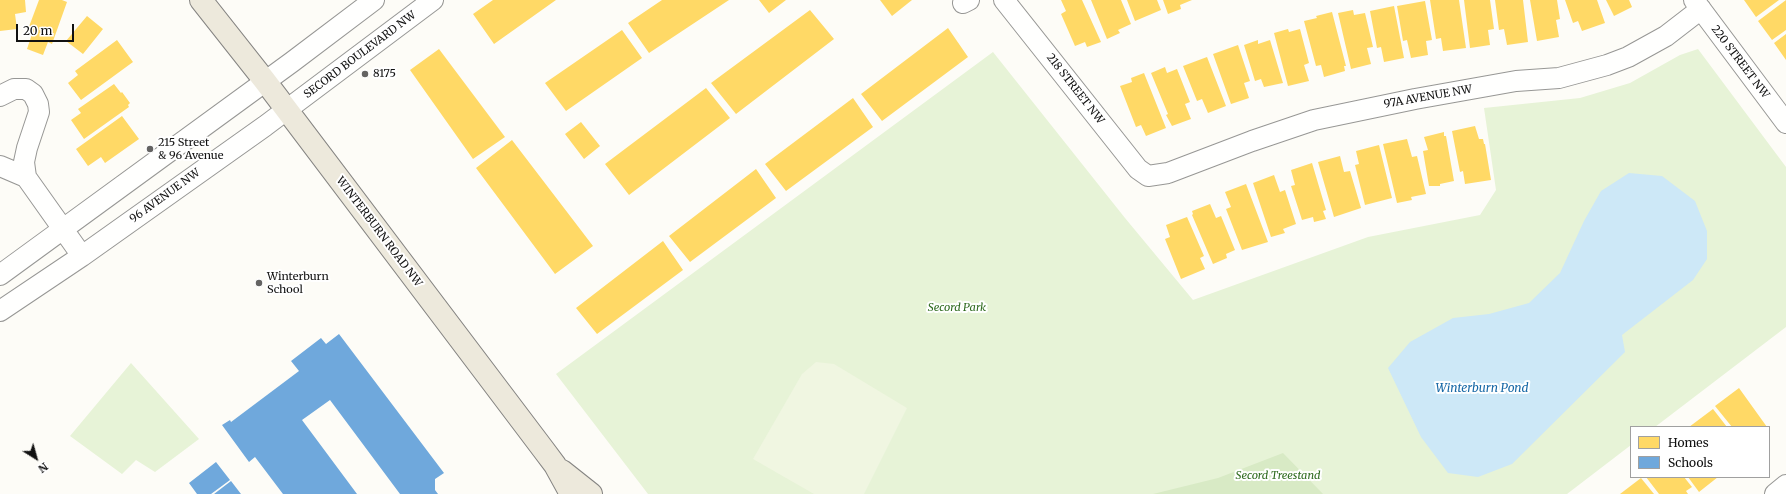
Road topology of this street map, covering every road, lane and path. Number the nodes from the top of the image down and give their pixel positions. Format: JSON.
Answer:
{"nodes":[{"id":1,"x":201,"y":0,"type":"edge"},
{"id":2,"x":374,"y":0,"type":"edge"},
{"id":3,"x":433,"y":0,"type":"edge"},
{"id":4,"x":1004,"y":0,"type":"edge"},
{"id":5,"x":1697,"y":5,"type":"edge"},
{"id":6,"x":265,"y":81,"type":"junction"},
{"id":7,"x":0,"y":96,"type":"edge"},
{"id":8,"x":287,"y":110,"type":"junction"},
{"id":9,"x":1786,"y":123,"type":"edge"},
{"id":10,"x":0,"y":166,"type":"edge"},
{"id":11,"x":1148,"y":176,"type":"joint"},
{"id":12,"x":26,"y":177,"type":"junction"},
{"id":13,"x":63,"y":229,"type":"junction"},
{"id":14,"x":82,"y":256,"type":"junction"},
{"id":15,"x":0,"y":275,"type":"edge"},
{"id":16,"x":0,"y":311,"type":"edge"},
{"id":17,"x":555,"y":465,"type":"junction"},
{"id":18,"x":1786,"y":485,"type":"edge"},
{"id":19,"x":571,"y":494,"type":"edge"},
{"id":20,"x":591,"y":494,"type":"edge"},
{"id":21,"x":1775,"y":494,"type":"edge"}],
"edges":[{"from":1,"to":6,"type":"main road","name":"WINTERBURN ROAD NW"},
{"from":2,"to":6,"type":"street"},
{"from":3,"to":8,"type":"street","name":"SECORD BOULEVARD NW"},
{"from":4,"to":11,"type":"street","name":"218 STREET NW"},
{"from":5,"to":9,"type":"street","name":"220 STREET NW"},
{"from":5,"to":11,"type":"street","name":"97A AVENUE NW"},
{"from":6,"to":8,"type":"main road","name":"WINTERBURN ROAD NW"},
{"from":6,"to":13,"type":"street"},
{"from":7,"to":12,"type":"street"},
{"from":8,"to":14,"type":"street","name":"96 AVENUE NW"},
{"from":8,"to":17,"type":"main road","name":"WINTERBURN ROAD NW"},
{"from":10,"to":12,"type":"street"},
{"from":12,"to":13,"type":"street"},
{"from":13,"to":14,"type":"street"},
{"from":13,"to":15,"type":"street"},
{"from":14,"to":16,"type":"street","name":"96 AVENUE NW"},
{"from":17,"to":19,"type":"main road","name":"WINTERBURN ROAD NW"},
{"from":17,"to":20,"type":"main road","name":"WINTERBURN ROAD NW"},
{"from":18,"to":21,"type":"street"}]}
